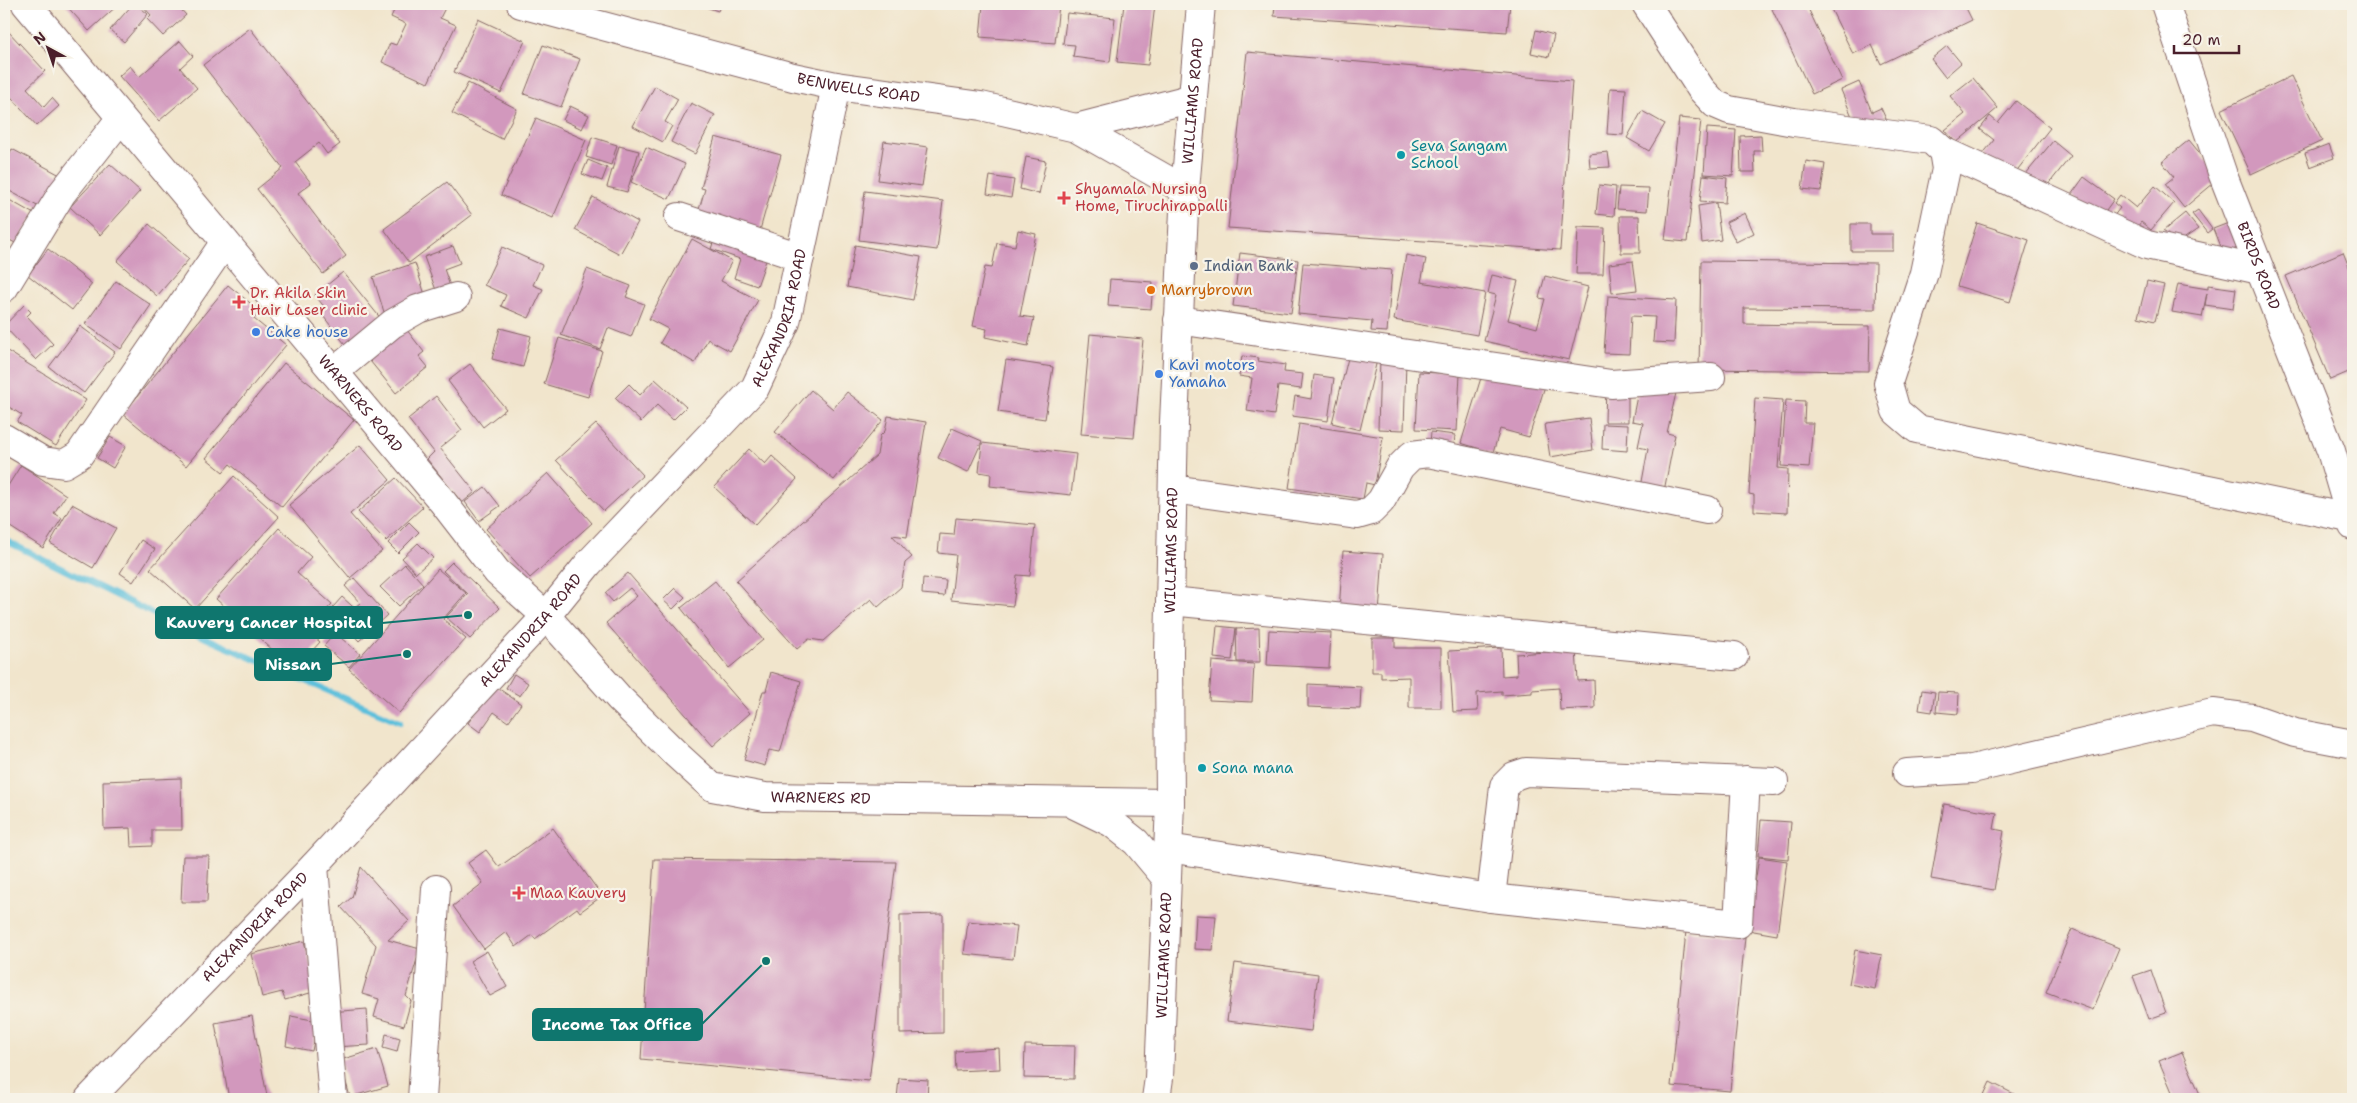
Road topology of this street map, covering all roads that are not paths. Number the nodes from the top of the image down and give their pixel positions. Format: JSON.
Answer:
{"nodes":[{"id":1,"x":26,"y":4,"type":"edge"},
{"id":2,"x":521,"y":4,"type":"edge"},
{"id":3,"x":1201,"y":4,"type":"edge"},
{"id":4,"x":1646,"y":4,"type":"edge"},
{"id":5,"x":2165,"y":4,"type":"edge"},
{"id":6,"x":836,"y":86,"type":"junction"},
{"id":7,"x":1193,"y":98,"type":"junction"},
{"id":8,"x":121,"y":118,"type":"junction"},
{"id":9,"x":1076,"y":128,"type":"junction"},
{"id":10,"x":1944,"y":151,"type":"junction"},
{"id":11,"x":1185,"y":190,"type":"junction"},
{"id":12,"x":680,"y":217,"type":"dead end"},
{"id":13,"x":225,"y":242,"type":"junction"},
{"id":14,"x":800,"y":257,"type":"junction"},
{"id":15,"x":2260,"y":270,"type":"junction"},
{"id":16,"x":4,"y":288,"type":"edge"},
{"id":17,"x":456,"y":296,"type":"dead end"},
{"id":18,"x":1178,"y":320,"type":"junction"},
{"id":19,"x":334,"y":372,"type":"junction"},
{"id":20,"x":1711,"y":377,"type":"dead end"},
{"id":21,"x":4,"y":438,"type":"edge"},
{"id":22,"x":1173,"y":489,"type":"junction"},
{"id":23,"x":1707,"y":510,"type":"dead end"},
{"id":24,"x":2351,"y":522,"type":"edge"},
{"id":25,"x":1170,"y":601,"type":"junction"},
{"id":26,"x":546,"y":616,"type":"junction"},
{"id":27,"x":1734,"y":656,"type":"dead end"},
{"id":28,"x":2353,"y":744,"type":"edge"},
{"id":29,"x":1907,"y":773,"type":"dead end"},
{"id":30,"x":1746,"y":780,"type":"junction"},
{"id":31,"x":1774,"y":782,"type":"dead end"},
{"id":32,"x":1069,"y":801,"type":"junction"},
{"id":33,"x":1170,"y":803,"type":"junction"},
{"id":34,"x":1168,"y":848,"type":"junction"},
{"id":35,"x":314,"y":866,"type":"junction"},
{"id":36,"x":1166,"y":878,"type":"junction"},
{"id":37,"x":436,"y":889,"type":"dead end"},
{"id":38,"x":1491,"y":898,"type":"junction"},
{"id":39,"x":89,"y":1099,"type":"edge"},
{"id":40,"x":333,"y":1099,"type":"edge"},
{"id":41,"x":422,"y":1099,"type":"edge"},
{"id":42,"x":1156,"y":1099,"type":"edge"}],
"edges":[{"from":1,"to":8,"type":"street","name":"WARNERS ROAD"},
{"from":2,"to":6,"type":"street","name":"BENWELLS ROAD"},
{"from":3,"to":7,"type":"street","name":"WILLIAMS ROAD"},
{"from":4,"to":10,"type":"street"},
{"from":5,"to":15,"type":"street","name":"BIRDS ROAD"},
{"from":6,"to":9,"type":"street","name":"BENWELLS ROAD"},
{"from":6,"to":14,"type":"street","name":"ALEXANDRIA ROAD"},
{"from":7,"to":9,"type":"street"},
{"from":7,"to":11,"type":"street","name":"WILLIAMS ROAD"},
{"from":8,"to":13,"type":"street","name":"WARNERS ROAD"},
{"from":8,"to":16,"type":"street"},
{"from":9,"to":11,"type":"street","name":"BENWELLS ROAD"},
{"from":10,"to":15,"type":"street"},
{"from":10,"to":24,"type":"street"},
{"from":11,"to":18,"type":"street","name":"WILLIAMS ROAD"},
{"from":12,"to":14,"type":"street"},
{"from":13,"to":19,"type":"street","name":"WARNERS ROAD"},
{"from":13,"to":21,"type":"street"},
{"from":14,"to":26,"type":"street","name":"ALEXANDRIA ROAD"},
{"from":15,"to":24,"type":"street","name":"BIRDS ROAD"},
{"from":17,"to":19,"type":"street"},
{"from":18,"to":20,"type":"street"},
{"from":18,"to":22,"type":"street","name":"WILLIAMS ROAD"},
{"from":19,"to":26,"type":"street","name":"WARNERS ROAD"},
{"from":22,"to":23,"type":"street"},
{"from":22,"to":25,"type":"street","name":"WILLIAMS ROAD"},
{"from":25,"to":27,"type":"street"},
{"from":25,"to":33,"type":"street","name":"WILLIAMS ROAD"},
{"from":26,"to":32,"type":"street","name":"WARNERS RD"},
{"from":26,"to":35,"type":"street","name":"ALEXANDRIA ROAD"},
{"from":28,"to":29,"type":"street"},
{"from":30,"to":31,"type":"street"},
{"from":30,"to":38,"type":"street"},
{"from":30,"to":38,"type":"street"},
{"from":32,"to":33,"type":"street","name":"WARNERS RD"},
{"from":32,"to":36,"type":"street"},
{"from":33,"to":34,"type":"street","name":"WILLIAMS ROAD"},
{"from":34,"to":36,"type":"street","name":"WILLIAMS ROAD"},
{"from":34,"to":38,"type":"street"},
{"from":35,"to":39,"type":"street","name":"ALEXANDRIA ROAD"},
{"from":35,"to":40,"type":"street"},
{"from":36,"to":42,"type":"street","name":"WILLIAMS ROAD"},
{"from":37,"to":41,"type":"street"}]}
